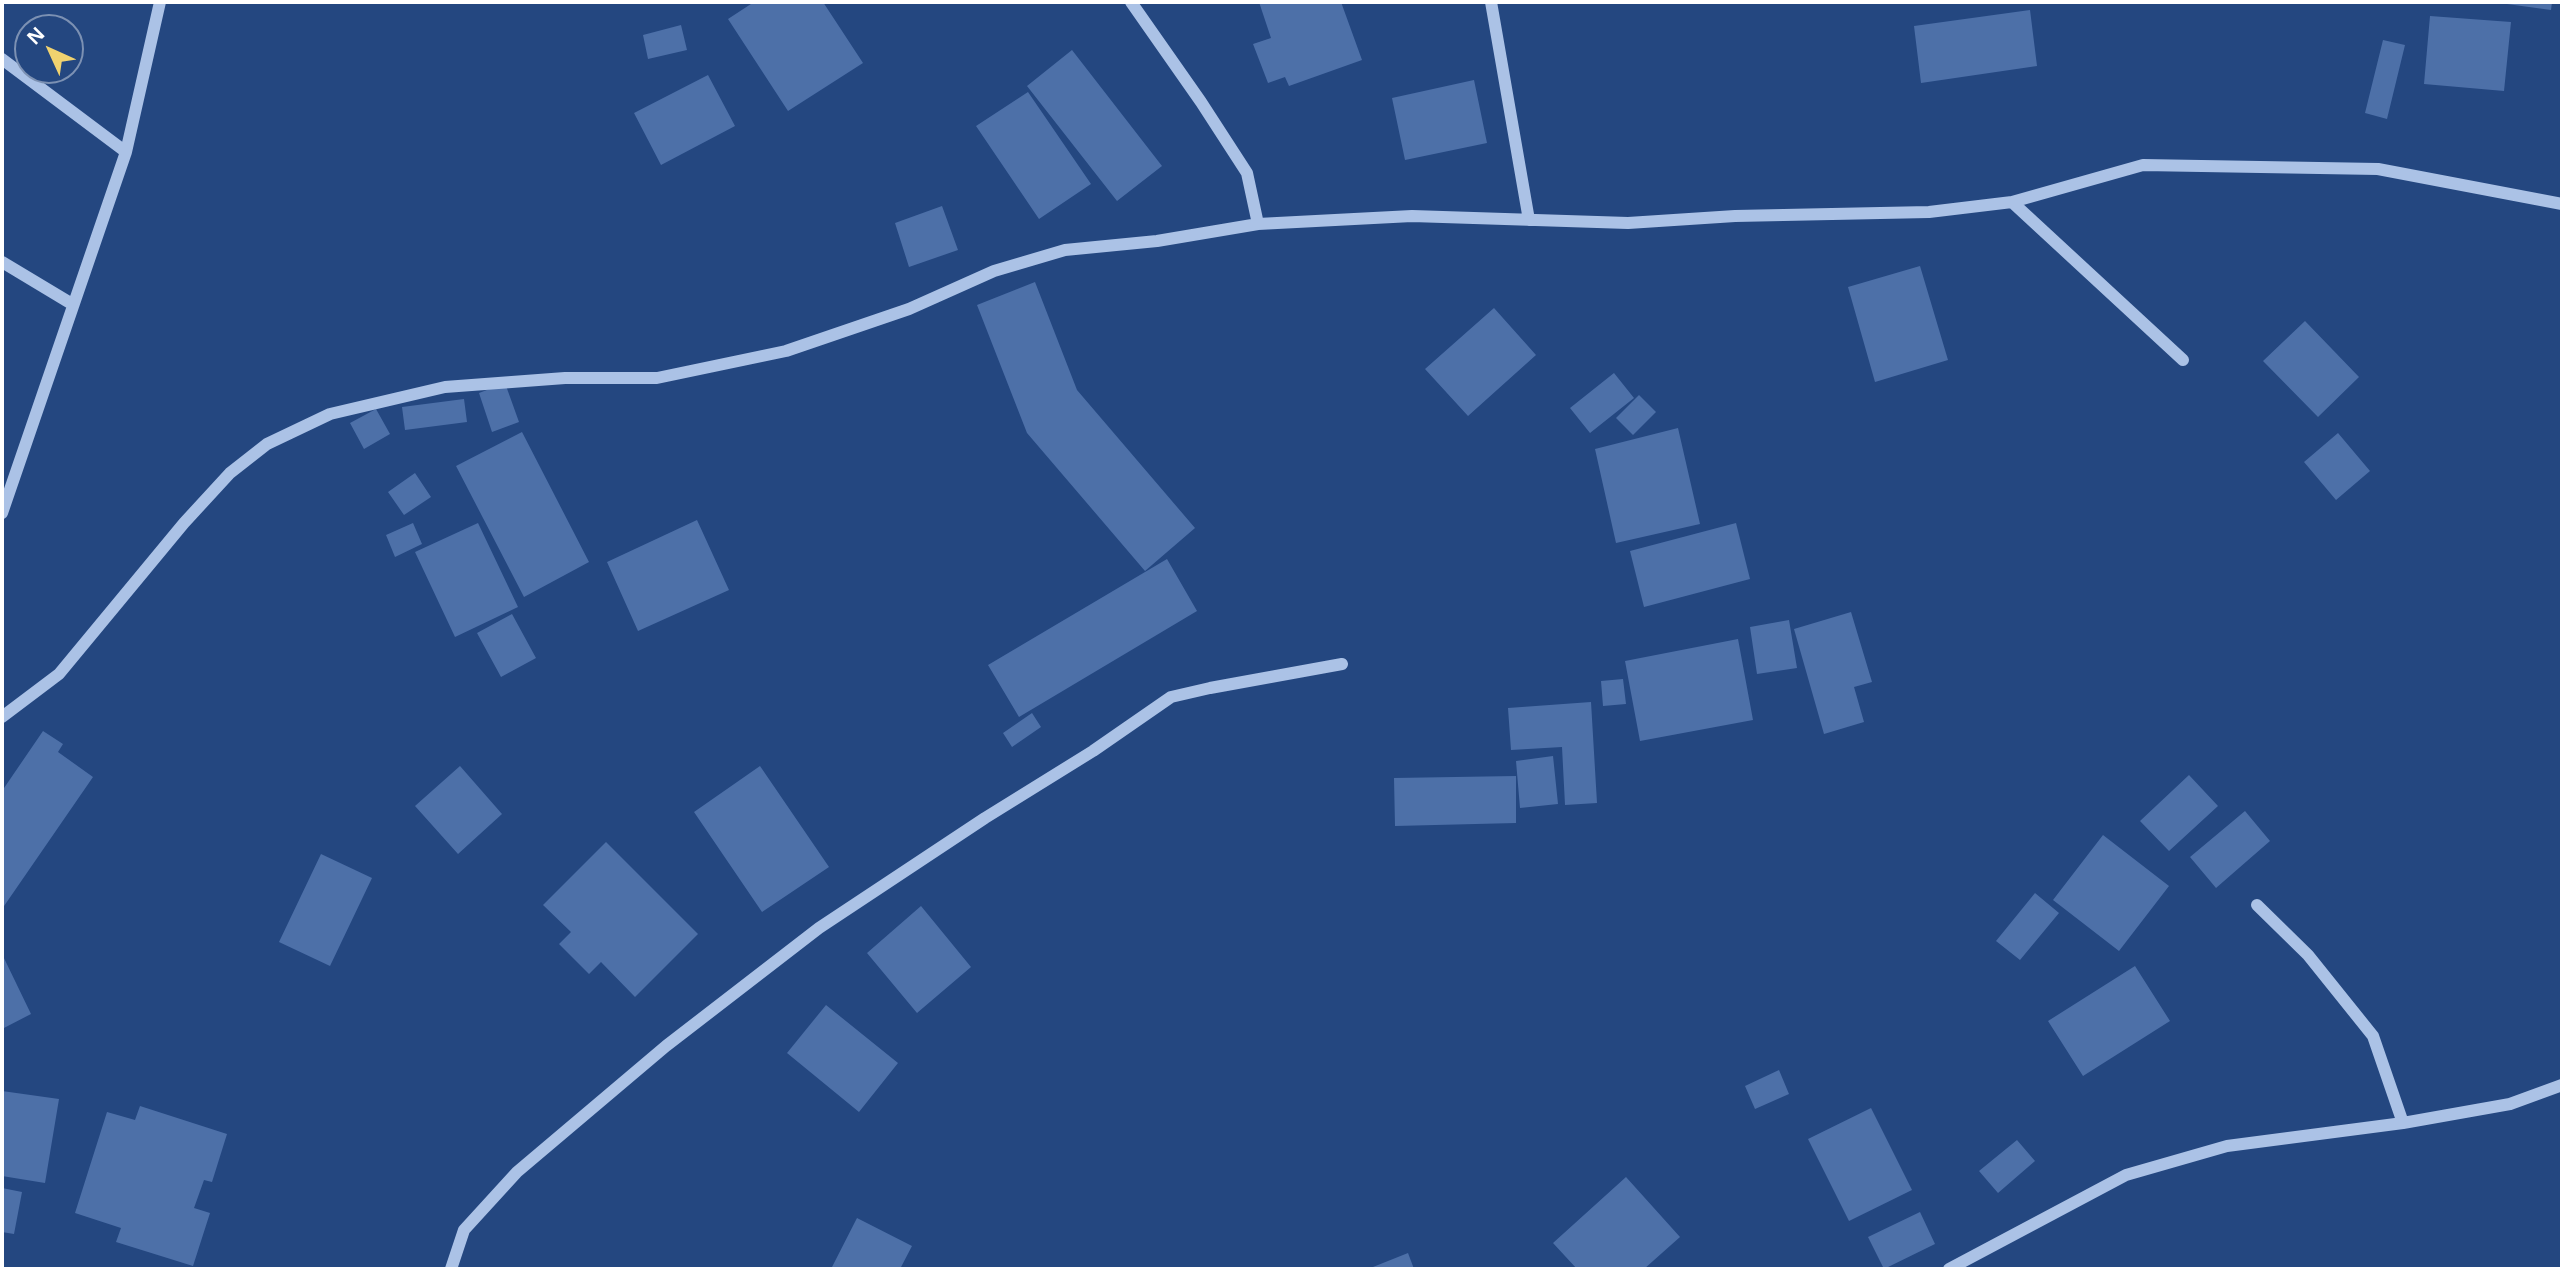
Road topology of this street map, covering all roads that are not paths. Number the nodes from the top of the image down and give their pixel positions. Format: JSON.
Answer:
{"nodes":[{"id":1,"x":160,"y":2,"type":"edge"},
{"id":2,"x":1131,"y":2,"type":"edge"},
{"id":3,"x":1491,"y":2,"type":"edge"},
{"id":4,"x":2,"y":59,"type":"edge"},
{"id":5,"x":126,"y":152,"type":"junction"},
{"id":6,"x":2012,"y":202,"type":"junction"},
{"id":7,"x":2562,"y":204,"type":"edge"},
{"id":8,"x":1529,"y":220,"type":"junction"},
{"id":9,"x":1258,"y":224,"type":"junction"},
{"id":10,"x":2,"y":262,"type":"edge"},
{"id":11,"x":72,"y":304,"type":"junction"},
{"id":12,"x":2183,"y":360,"type":"dead end"},
{"id":13,"x":2,"y":513,"type":"edge"},
{"id":14,"x":1342,"y":664,"type":"dead end"},
{"id":15,"x":2,"y":717,"type":"edge"},
{"id":16,"x":2257,"y":905,"type":"dead end"},
{"id":17,"x":2562,"y":1085,"type":"edge"},
{"id":18,"x":2403,"y":1124,"type":"junction"},
{"id":19,"x":451,"y":1269,"type":"edge"},
{"id":20,"x":1949,"y":1269,"type":"edge"}],
"edges":[{"from":1,"to":5,"type":"street"},
{"from":2,"to":9,"type":"street"},
{"from":3,"to":8,"type":"street"},
{"from":4,"to":5,"type":"street"},
{"from":5,"to":11,"type":"street"},
{"from":6,"to":7,"type":"street"},
{"from":6,"to":8,"type":"street"},
{"from":6,"to":12,"type":"street"},
{"from":8,"to":9,"type":"street"},
{"from":9,"to":15,"type":"street"},
{"from":10,"to":11,"type":"street"},
{"from":11,"to":13,"type":"street"},
{"from":14,"to":19,"type":"street"},
{"from":16,"to":18,"type":"street"},
{"from":17,"to":18,"type":"street"},
{"from":18,"to":20,"type":"street"}]}
